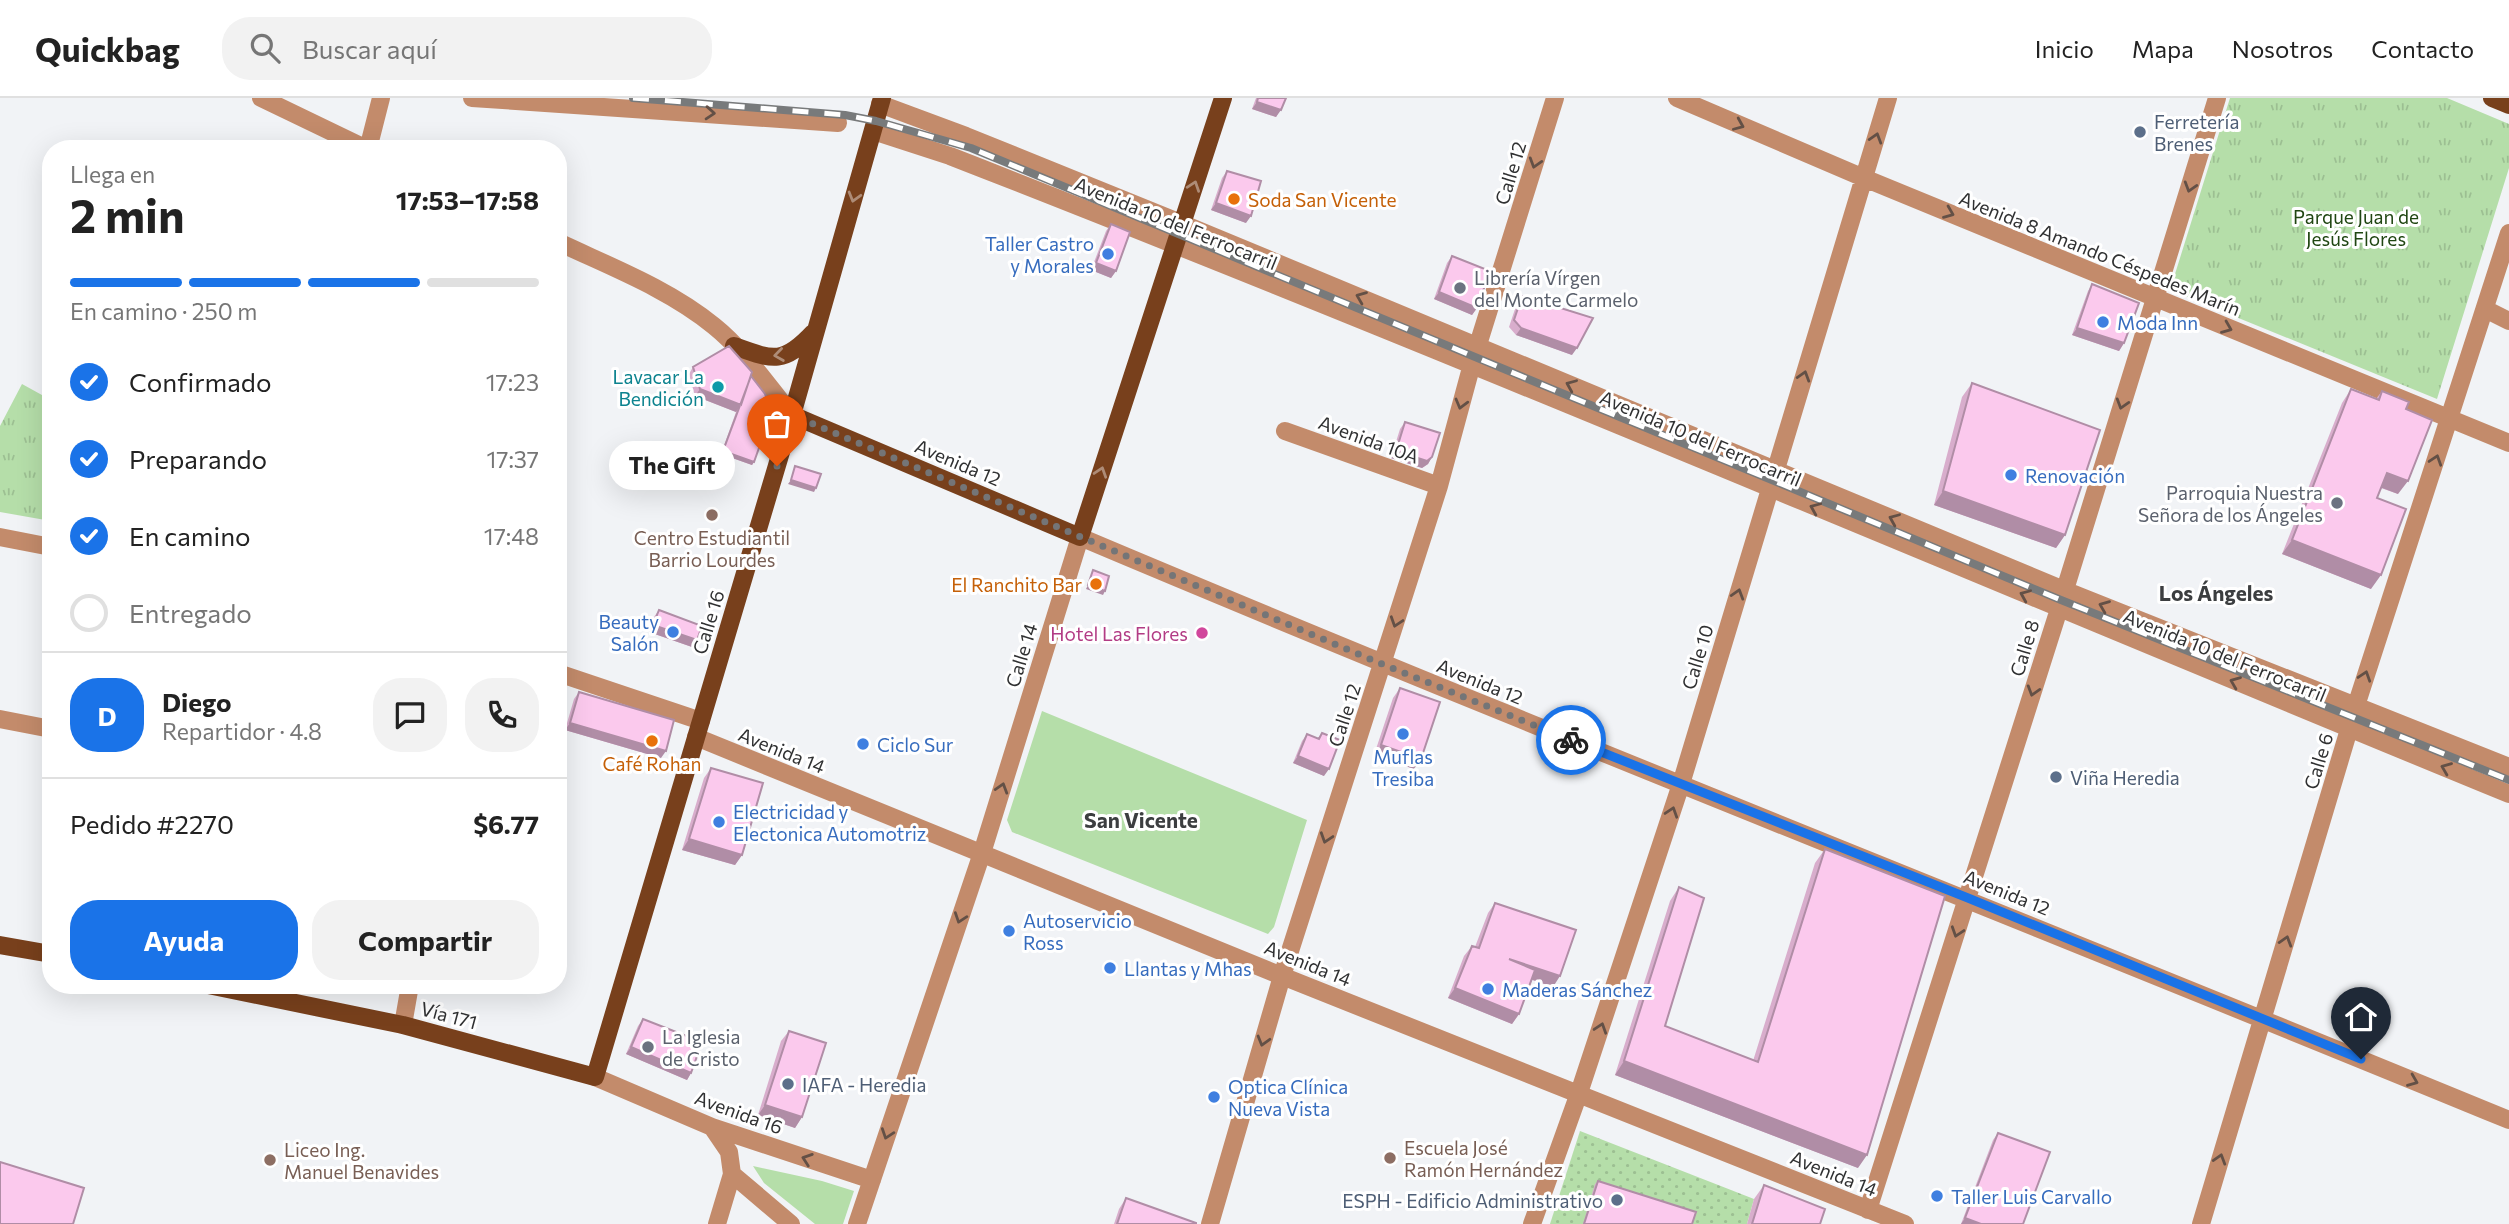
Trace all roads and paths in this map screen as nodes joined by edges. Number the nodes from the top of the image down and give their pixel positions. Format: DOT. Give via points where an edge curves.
graph roads {
  1 [pos="261,98"];
  2 [pos="381,98"];
  3 [pos="472,98"];
  4 [pos="1223,98"];
  5 [pos="1555,98"];
  6 [pos="1677,98"];
  7 [pos="1888,98"];
  8 [pos="2217,98"];
  9 [pos="2492,98"];
  10 [pos="881,101"];
  11 [pos="643,103"];
  12 [pos="2509,105"];
  13 [pos="838,123"];
  14 [pos="873,131"];
  15 [pos="348,140"];
  16 [pos="369,140"];
  17 [pos="1864,178"];
  18 [pos="1181,223"];
  19 [pos="2509,233"];
  20 [pos="1176,244"];
  21 [pos="567,246"];
  22 [pos="2155,298"];
  23 [pos="2485,309"];
  24 [pos="2509,321"];
  25 [pos="815,330"];
  26 [pos="734,346"];
  27 [pos="1478,346"];
  28 [pos="1472,363"];
  29 [pos="792,415"];
  30 [pos="2450,419"];
  31 [pos="1285,431"];
  32 [pos="2509,443"];
  33 [pos="1776,470"];
  34 [pos="1439,486"];
  35 [pos="1770,489"];
  36 [pos="0,537"];
  37 [pos="1080,537"];
  38 [pos="42,545"];
  39 [pos="2064,590"];
  40 [pos="2059,610"];
  41 [pos="1382,664"];
  42 [pos="567,677"];
  43 [pos="2356,706"];
  44 [pos="0,719"];
  45 [pos="42,727"];
  46 [pos="698,729"];
  47 [pos="2350,729"];
  48 [pos="2509,767"];
  49 [pos="1681,784"];
  50 [pos="2509,794"];
  51 [pos="982,853"];
  52 [pos="1968,898"];
  53 [pos="0,945"];
  54 [pos="42,952"];
  55 [pos="1282,975"];
  56 [pos="252,994"];
  57 [pos="409,994"];
  58 [pos="2262,1018"];
  59 [pos="403,1025"];
  60 [pos="595,1077"];
  61 [pos="1579,1093"];
  62 [pos="2509,1120"];
  63 [pos="712,1127"];
  64 [pos="732,1174"];
  65 [pos="872,1180"];
  66 [pos="1868,1210"];
  67 [pos="717,1224"];
  68 [pos="791,1224"];
  69 [pos="857,1224"];
  70 [pos="1210,1224"];
  71 [pos="1532,1224"];
  72 [pos="1905,1224"];
  73 [pos="2201,1224"];
  1 -- 15 [label="street"];
  2 -- 16 [label="street"];
  3 -- 11 [label="street"];
  18 -- 4 [label="main road, Calle 14, one-way"];
  5 -- 27 [label="street, Calle 12, one-way"];
  6 -- 17 [label="street, Avenida 8 Amando Céspedes Marín, one-way"];
  17 -- 7 [label="street, Calle 10, one-way"];
  8 -- 22 [label="street, Calle 8, one-way"];
  9 -- 12 [label="main road"];
  10 -- 14 [label="main road, Calle 16"];
  10 -- 18 [label="street, Avenida 10 del Ferrocarril"];
  11 -- 13 [label="street, one-way"];
  14 -- 20 [label="street, Avenida 10 del Ferrocarril"];
  14 -- 25 [label="main road, Calle 16, one-way"];
  17 -- 22 [label="street, Avenida 8 Amando Céspedes Marín, one-way"];
  33 -- 17 [label="street, Calle 10, one-way"];
  18 -- 20 [label="main road, Calle 14"];
  27 -- 18 [label="street, Avenida 10 del Ferrocarril, one-way"];
  19 -- 23 [label="street, Calle 6"];
  20 -- 28 [label="street, Avenida 10 del Ferrocarril"];
  37 -- 20 [label="main road, Calle 14, one-way"];
  21 -- 26 [label="street, Avenida 12" via="694,310"];
  22 -- 30 [label="street, Avenida 8 Amando Céspedes Marín, one-way"];
  22 -- 39 [label="street, Calle 8, one-way"];
  23 -- 24 [label="street"];
  23 -- 30 [label="street, Calle 6"];
  25 -- 26 [label="main road, one-way" via="797,349 774,358"];
  25 -- 29 [label="main road, Calle 16"];
  26 -- 29 [label="street, Avenida 12"];
  27 -- 28 [label="street, Calle 12"];
  33 -- 27 [label="street, Avenida 10 del Ferrocarril, one-way"];
  28 -- 34 [label="street, Calle 12, one-way"];
  28 -- 35 [label="street, Avenida 10 del Ferrocarril"];
  29 -- 37 [label="main road, Avenida 12"];
  29 -- 46 [label="main road, Calle 16"];
  30 -- 32 [label="street, Avenida 8 Amando Céspedes Marín"];
  43 -- 30 [label="street, Calle 6, one-way"];
  31 -- 34 [label="street, Avenida 10A"];
  33 -- 35 [label="street, Calle 10"];
  39 -- 33 [label="street, Avenida 10 del Ferrocarril, one-way"];
  34 -- 41 [label="street, Calle 12, one-way"];
  40 -- 35 [label="street, Avenida 10 del Ferrocarril, one-way"];
  49 -- 35 [label="street, Calle 10, one-way"];
  36 -- 38 [label="street"];
  37 -- 41 [label="street, Avenida 12"];
  51 -- 37 [label="street, Calle 14, one-way"];
  39 -- 40 [label="street, Calle 8"];
  43 -- 39 [label="street, Avenida 10 del Ferrocarril, one-way"];
  47 -- 40 [label="street, Avenida 10 del Ferrocarril, one-way"];
  40 -- 52 [label="street, Calle 8, one-way"];
  41 -- 49 [label="street, Avenida 12"];
  41 -- 55 [label="street, Calle 12, one-way"];
  42 -- 46 [label="street, Avenida 14"];
  43 -- 47 [label="street, Calle 6"];
  43 -- 48 [label="street, Avenida 10 del Ferrocarril"];
  44 -- 45 [label="street"];
  46 -- 51 [label="street, Avenida 14"];
  46 -- 60 [label="main road, Calle 16"];
  50 -- 47 [label="street, Avenida 10 del Ferrocarril, one-way"];
  58 -- 47 [label="street, Calle 6, one-way"];
  49 -- 52 [label="street, Avenida 12"];
  61 -- 49 [label="street, Calle 10, one-way"];
  51 -- 55 [label="street, Avenida 14"];
  51 -- 65 [label="street, Calle 14, one-way"];
  52 -- 58 [label="street, Avenida 12"];
  52 -- 66 [label="street, Calle 8, one-way"];
  53 -- 54 [label="main road"];
  55 -- 61 [label="street, Avenida 14"];
  55 -- 70 [label="street, Calle 12, one-way"];
  56 -- 59 [label="main road, Vía 171"];
  57 -- 59 [label="street"];
  58 -- 62 [label="street, Avenida 12, one-way"];
  73 -- 58 [label="street, Calle 6, one-way"];
  59 -- 60 [label="main road, Vía 171"];
  60 -- 63 [label="street, Avenida 16"];
  61 -- 66 [label="street, Avenida 14"];
  61 -- 71 [label="street, Calle 10"];
  63 -- 64 [label="street" via="729,1152"];
  65 -- 63 [label="street, Avenida 16, one-way"];
  64 -- 67 [label="street"];
  64 -- 68 [label="street"];
  65 -- 69 [label="street, Calle 14"];
  66 -- 72 [label="street, Avenida 14"];
}
